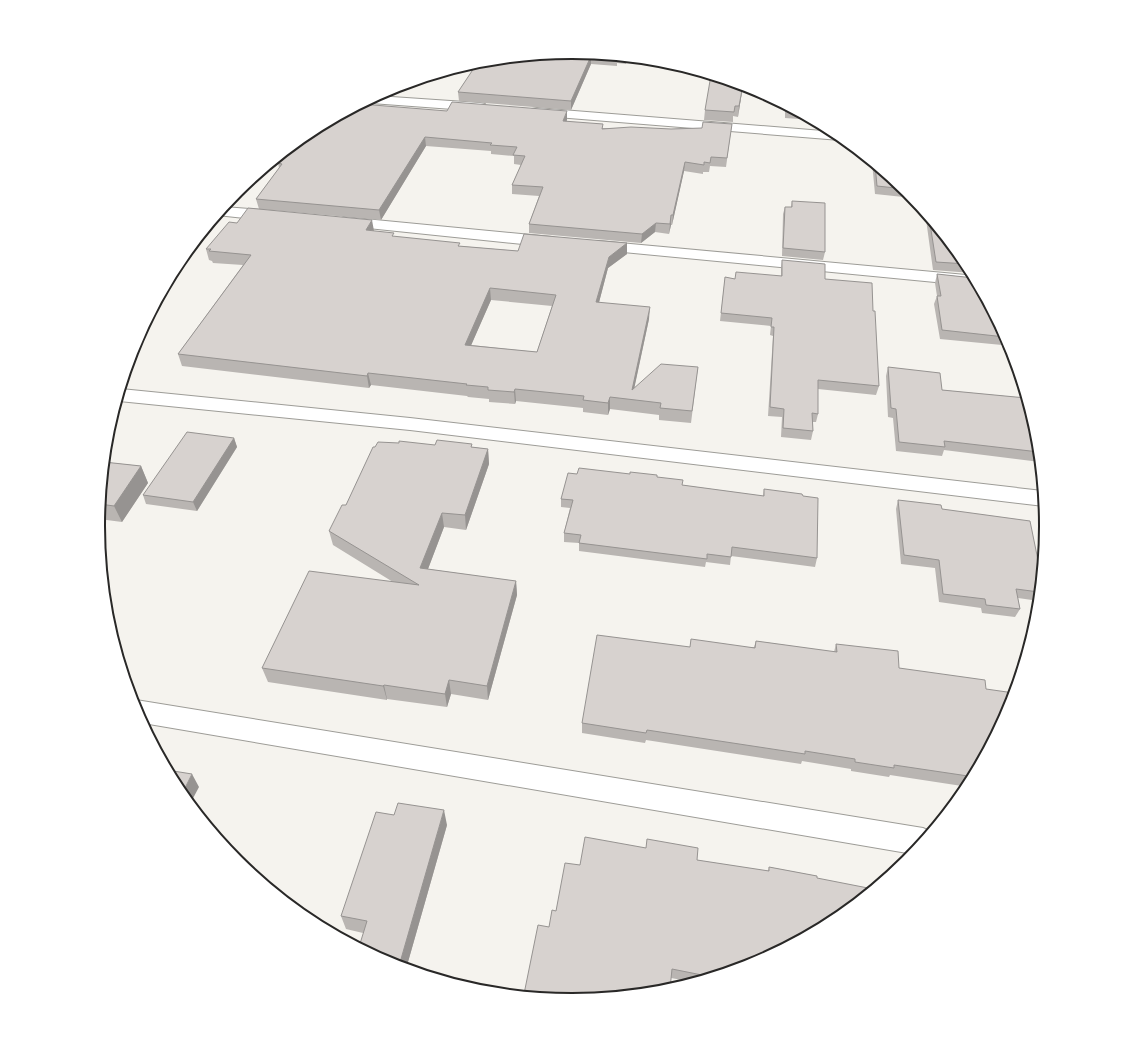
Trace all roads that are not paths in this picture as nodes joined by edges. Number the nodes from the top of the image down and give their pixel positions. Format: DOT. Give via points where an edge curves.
graph roads {
  1 [pos="382,100"];
  2 [pos="490,108"];
  3 [pos="522,111"];
  4 [pos="826,135"];
  5 [pos="227,212"];
  6 [pos="292,218"];
  7 [pos="332,221"];
  8 [pos="570,243"];
  9 [pos="586,245"];
  10 [pos="968,279"];
  11 [pos="124,395"];
  12 [pos="1038,498"];
  13 [pos="144,712"];
  14 [pos="916,841"];
  1 -- 2 [label="street"];
  3 -- 4 [label="street"];
  5 -- 6 [label="street"];
  7 -- 8 [label="street"];
  9 -- 10 [label="street"];
  11 -- 12 [label="street" via="410,424"];
  13 -- 14 [label="street"];
}
